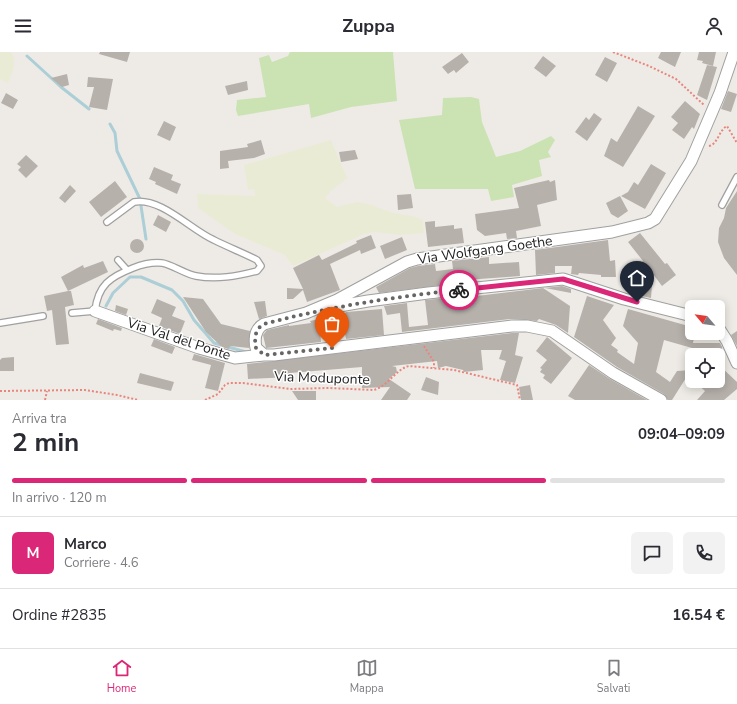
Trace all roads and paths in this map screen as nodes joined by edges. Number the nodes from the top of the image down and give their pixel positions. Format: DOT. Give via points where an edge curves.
graph roads {
  1 [pos="613,52"];
  2 [pos="734,52"];
  3 [pos="712,111"];
  4 [pos="709,143"];
  5 [pos="737,143"];
  6 [pos="737,177"];
  7 [pos="722,205"];
  8 [pos="107,222"];
  9 [pos="118,260"];
  10 [pos="127,270"];
  11 [pos="96,311"];
  12 [pos="72,313"];
  13 [pos="306,313"];
  14 [pos="685,314"];
  15 [pos="43,316"];
  16 [pos="0,323"];
  17 [pos="419,338"];
  18 [pos="725,338"];
  19 [pos="264,355"];
  20 [pos="737,363"];
  21 [pos="434,368"];
  22 [pos="0,391"];
  23 [pos="46,391"];
  24 [pos="45,400"];
  25 [pos="138,400"];
  26 [pos="205,400"];
  27 [pos="520,400"];
  28 [pos="661,400"];
  1 -- 3 [label="path" via="676,79"];
  2 -- 3 [label="street, Via Wolfgang Goethe"];
  3 -- 13 [label="street, Via Wolfgang Goethe" via="691,161 655,219 648,224 612,232 417,259"];
  4 -- 5 [label="path" via="711,146 727,126"];
  6 -- 7 [label="lane"];
  8 -- 10 [label="lane" via="134,202 151,204 176,215 213,240 257,260 261,266 257,271 213,277 196,276 164,264 148,262"];
  9 -- 10 [label="lane"];
  10 -- 11 [label="lane" via="111,278 104,285 96,301"];
  11 -- 12 [label="lane"];
  11 -- 19 [label="street, Via Val del Ponte" via="199,348 235,358"];
  13 -- 14 [label="street" via="376,300 563,279 624,299"];
  13 -- 19 [label="street, Via Wolfgang Goethe" via="259,327 254,342 256,348"];
  15 -- 16 [label="lane"];
  17 -- 19 [label="street"];
  17 -- 21 [label="path" via="434,362"];
  17 -- 28 [label="street" via="512,326 552,331 613,373"];
  18 -- 20 [label="street"];
  21 -- 26 [label="path, Via Moduponte" via="406,367 381,388 374,390 290,389 229,383 218,394"];
  21 -- 27 [label="path, Via Moduponte" via="454,370 517,385"];
  22 -- 23 [label="path"];
  23 -- 24 [label="path"];
  23 -- 25 [label="path" via="85,390 118,394"];
}
